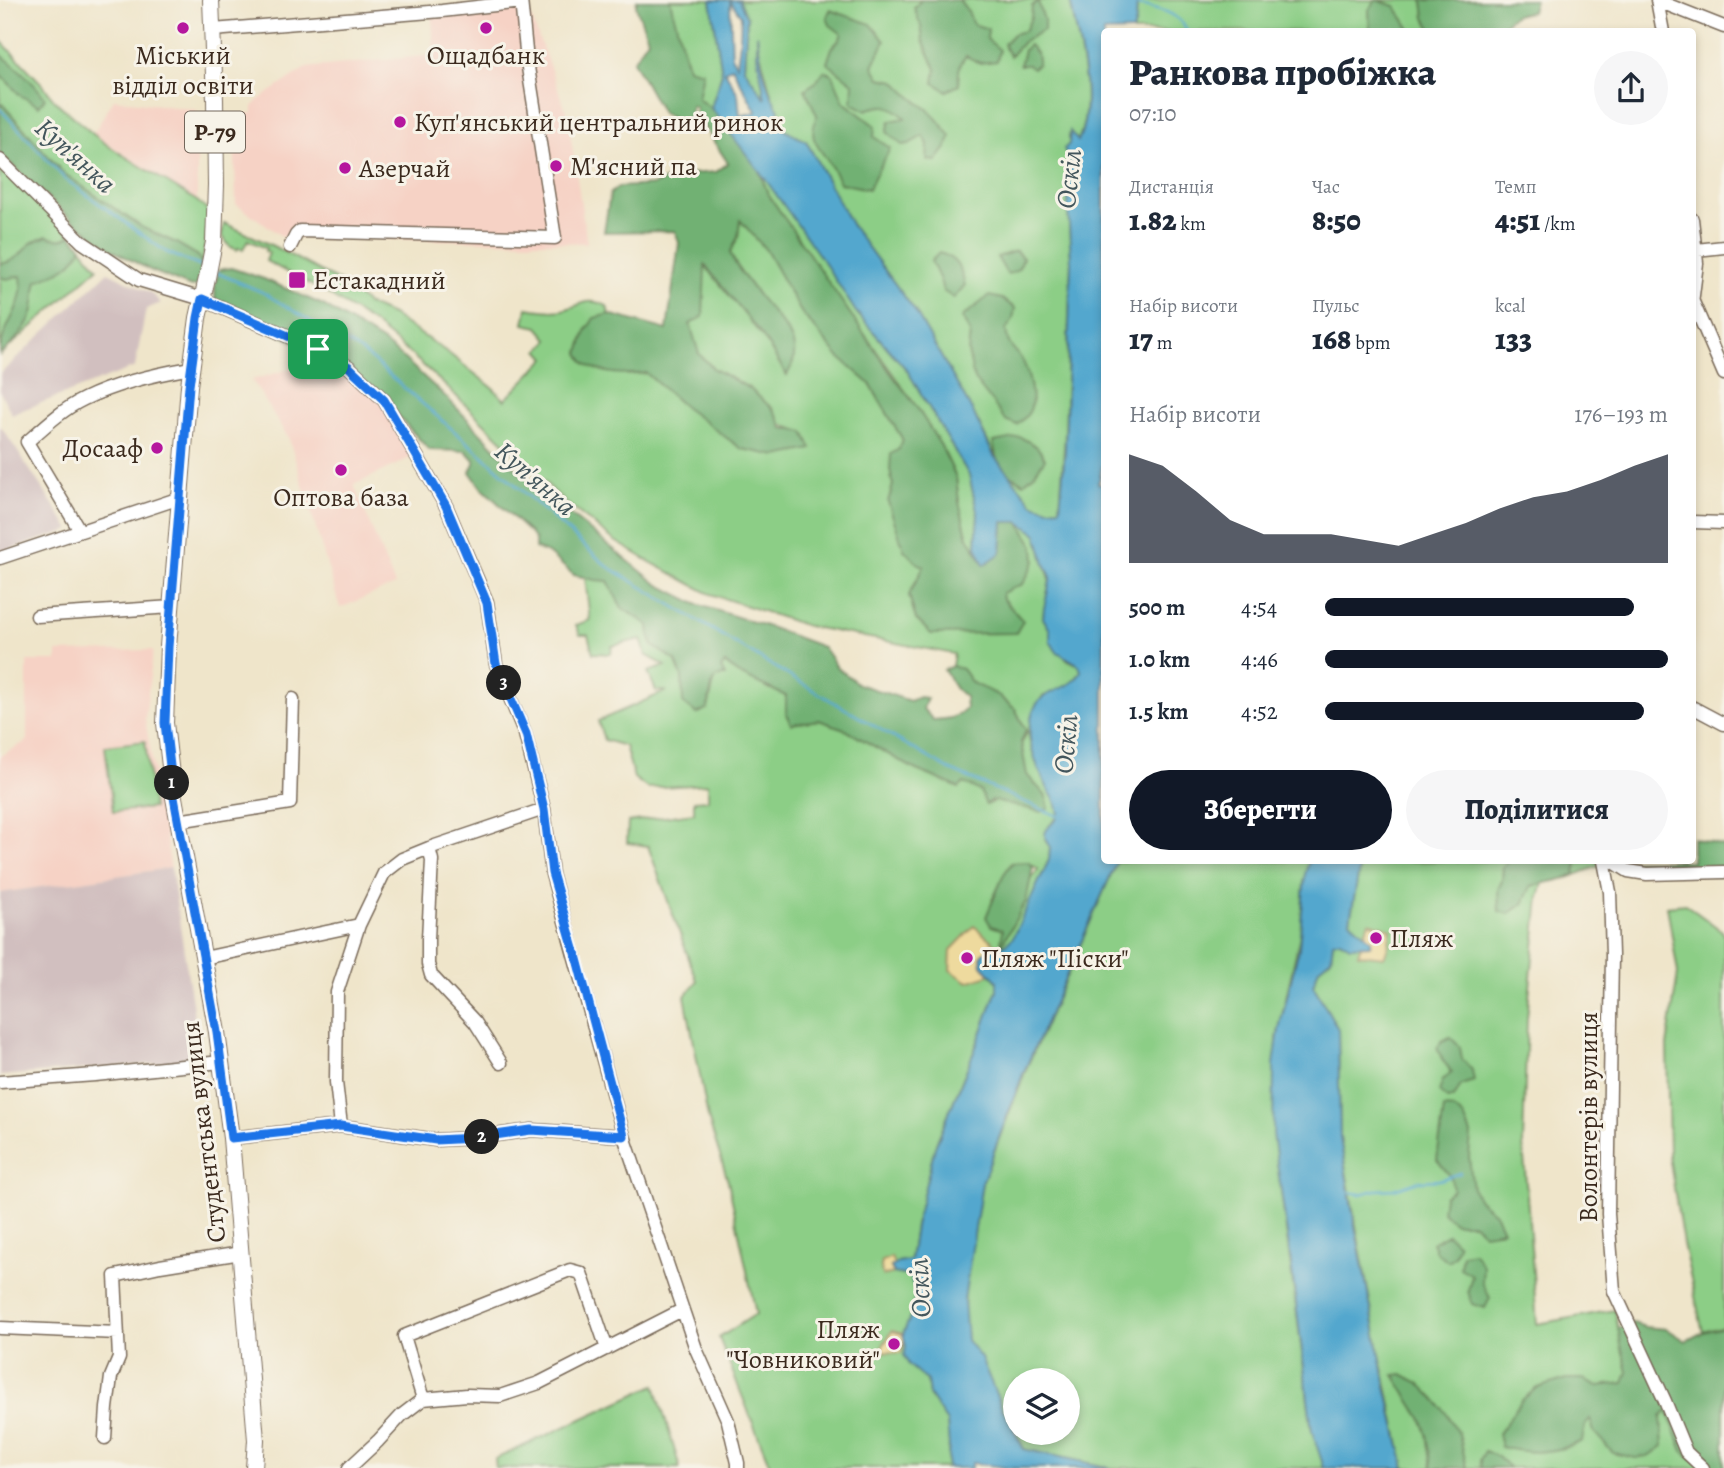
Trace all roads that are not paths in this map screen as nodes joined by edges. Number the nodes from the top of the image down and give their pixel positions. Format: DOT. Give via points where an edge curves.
graph roads {
  1 [pos="211,0"];
  2 [pos="521,1"];
  3 [pos="1658,1"];
  4 [pos="441,5"];
  5 [pos="1724,27"];
  6 [pos="1662,28"];
  7 [pos="213,30"];
  8 [pos="0,160"];
  9 [pos="290,247"];
  10 [pos="1724,247"];
  11 [pos="1696,250"];
  12 [pos="1696,270"];
  13 [pos="202,299"];
  14 [pos="1696,311"];
  15 [pos="191,368"];
  16 [pos="1724,374"];
  17 [pos="180,498"];
  18 [pos="1696,522"];
  19 [pos="1724,523"];
  20 [pos="80,531"];
  21 [pos="0,558"];
  22 [pos="172,607"];
  23 [pos="37,616"];
  24 [pos="293,699"];
  25 [pos="1696,709"];
  26 [pos="1724,724"];
  27 [pos="544,809"];
  28 [pos="178,821"];
  29 [pos="429,848"];
  30 [pos="1605,864"];
  31 [pos="1617,864"];
  32 [pos="1724,872"];
  33 [pos="359,925"];
  34 [pos="204,958"];
  35 [pos="221,1062"];
  36 [pos="501,1063"];
  37 [pos="0,1082"];
  38 [pos="341,1126"];
  39 [pos="624,1136"];
  40 [pos="231,1138"];
  41 [pos="241,1253"];
  42 [pos="682,1310"];
  43 [pos="0,1328"];
  44 [pos="118,1333"];
  45 [pos="607,1349"];
  46 [pos="423,1399"];
  47 [pos="105,1438"];
  48 [pos="254,1468"];
  49 [pos="349,1468"];
  50 [pos="738,1468"];
  51 [pos="1703,1468"];
  1 -- 7 [label="main road, Студентська вулиця / Р-79"];
  2 -- 4 [label="street"];
  2 -- 9 [label="street" via="555,238 300,231"];
  3 -- 5 [label="street"];
  3 -- 6 [label="street"];
  4 -- 7 [label="street"];
  7 -- 13 [label="main road, Студентська вулиця / Р-79" via="214,242"];
  8 -- 13 [label="street" via="82,242 139,280"];
  10 -- 11 [label="street"];
  11 -- 12 [label="street"];
  13 -- 15 [label="main road, Студентська вулиця / Р-79"];
  13 -- 27 [label="street" via="332,357 384,400 446,506 487,603 496,664 526,734"];
  14 -- 16 [label="street"];
  15 -- 17 [label="main road, Студентська вулиця / Р-79"];
  15 -- 20 [label="street" via="126,383 84,399 27,442"];
  17 -- 20 [label="street"];
  17 -- 22 [label="main road, Студентська вулиця / Р-79"];
  18 -- 19 [label="street"];
  20 -- 21 [label="street"];
  22 -- 23 [label="street"];
  22 -- 28 [label="main road, Студентська вулиця / Р-79" via="165,723"];
  24 -- 28 [label="street" via="290,803"];
  25 -- 26 [label="street"];
  27 -- 29 [label="street"];
  27 -- 39 [label="street" via="552,873"];
  28 -- 34 [label="main road, Студентська вулиця / Р-79"];
  29 -- 33 [label="street" via="384,873"];
  29 -- 36 [label="street" via="431,975 475,1022"];
  30 -- 51 [label="street, Волонтерів вулиця" via="1612,955 1608,1214 1614,1291 1686,1452"];
  31 -- 32 [label="street" via="1647,874"];
  33 -- 34 [label="street"];
  33 -- 38 [label="street" via="337,992 336,1082"];
  34 -- 35 [label="main road, Студентська вулиця / Р-79"];
  35 -- 37 [label="street"];
  35 -- 40 [label="main road, Студентська вулиця / Р-79"];
  38 -- 39 [label="street" via="436,1140 531,1130"];
  38 -- 40 [label="street"];
  39 -- 42 [label="street"];
  40 -- 41 [label="main road, Студентська вулиця / Р-79"];
  41 -- 44 [label="street" via="115,1276"];
  41 -- 48 [label="main road, Студентська вулиця / Р-79" via="256,1440"];
  42 -- 45 [label="street"];
  42 -- 50 [label="street" via="728,1421"];
  43 -- 44 [label="street"];
  44 -- 47 [label="street" via="119,1358 111,1377"];
  45 -- 46 [label="street" via="539,1383 500,1396"];
  45 -- 46 [label="street" via="581,1273 570,1270 404,1336"];
  46 -- 49 [label="street"];
}
